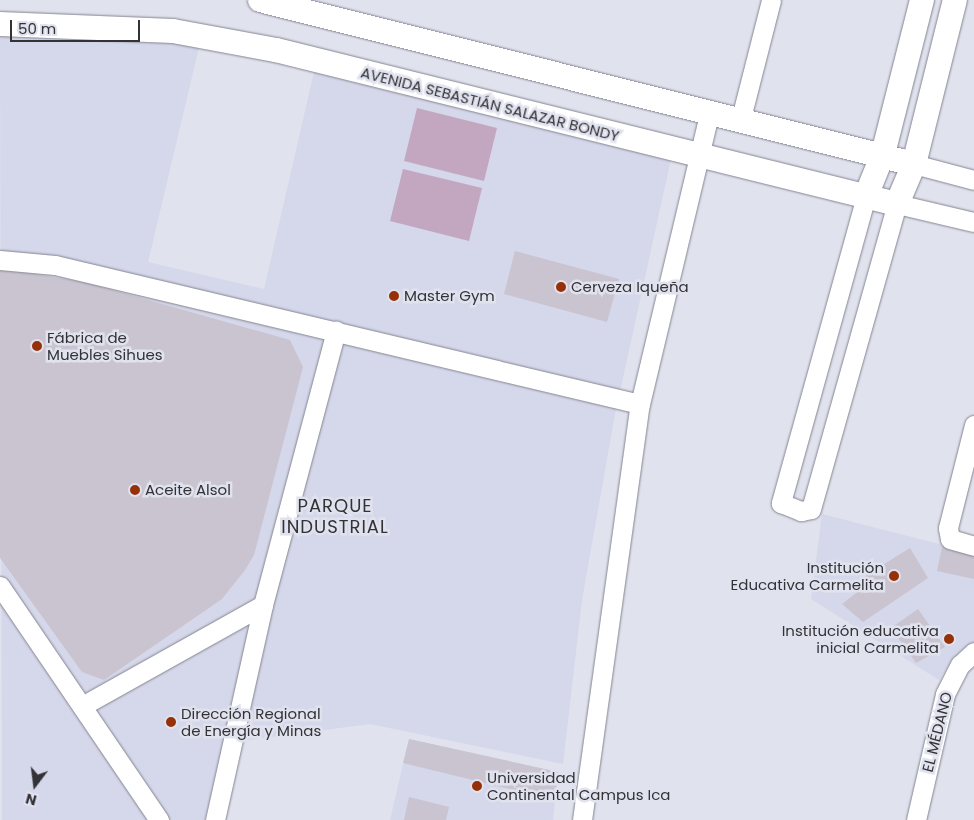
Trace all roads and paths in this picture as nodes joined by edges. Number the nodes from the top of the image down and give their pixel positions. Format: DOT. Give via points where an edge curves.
graph roads {
  1 [pos="260,0"];
  2 [pos="771,0"];
  3 [pos="922,0"];
  4 [pos="955,0"];
  5 [pos="0,24"];
  6 [pos="710,110"];
  7 [pos="740,118"];
  8 [pos="883,154"];
  9 [pos="698,158"];
  10 [pos="914,164"];
  11 [pos="974,180"];
  12 [pos="866,196"];
  13 [pos="897,204"];
  14 [pos="974,222"];
  15 [pos="0,260"];
  16 [pos="336,331"];
  17 [pos="825,344"];
  18 [pos="856,352"];
  19 [pos="640,404"];
  20 [pos="974,425"];
  21 [pos="974,546"];
  22 [pos="0,586"];
  23 [pos="263,605"];
  24 [pos="974,652"];
  25 [pos="82,706"];
  26 [pos="159,820"];
  27 [pos="215,820"];
  28 [pos="582,820"];
  29 [pos="916,820"];
  1 -- 6 [label="street"];
  2 -- 7 [label="street"];
  3 -- 8 [label="street"];
  4 -- 10 [label="street"];
  5 -- 9 [label="street, AVENIDA SEBASTIÁN SALAZAR BONDY" via="138,28 276,50"];
  6 -- 7 [label="street"];
  6 -- 9 [label="street"];
  7 -- 8 [label="street"];
  8 -- 10 [label="street"];
  8 -- 12 [label="street"];
  9 -- 12 [label="street, AVENIDA SEBASTIÁN SALAZAR BONDY"];
  9 -- 19 [label="street"];
  10 -- 11 [label="street"];
  10 -- 13 [label="street"];
  12 -- 13 [label="street, AVENIDA SEBASTIÁN SALAZAR BONDY"];
  12 -- 17 [label="street"];
  13 -- 14 [label="street, AVENIDA SEBASTIÁN SALAZAR BONDY"];
  13 -- 18 [label="street"];
  15 -- 16 [label="street" via="55,265"];
  16 -- 19 [label="street"];
  16 -- 23 [label="street"];
  17 -- 18 [label="street"];
  17 -- 18 [label="street" via="781,503 801,511 811,509"];
  19 -- 28 [label="street"];
  20 -- 21 [label="street" via="948,524 950,539"];
  22 -- 25 [label="street"];
  23 -- 25 [label="street"];
  23 -- 27 [label="street"];
  24 -- 29 [label="street, EL MÉDANO" via="960,665 945,694"];
  25 -- 26 [label="street"];
}
